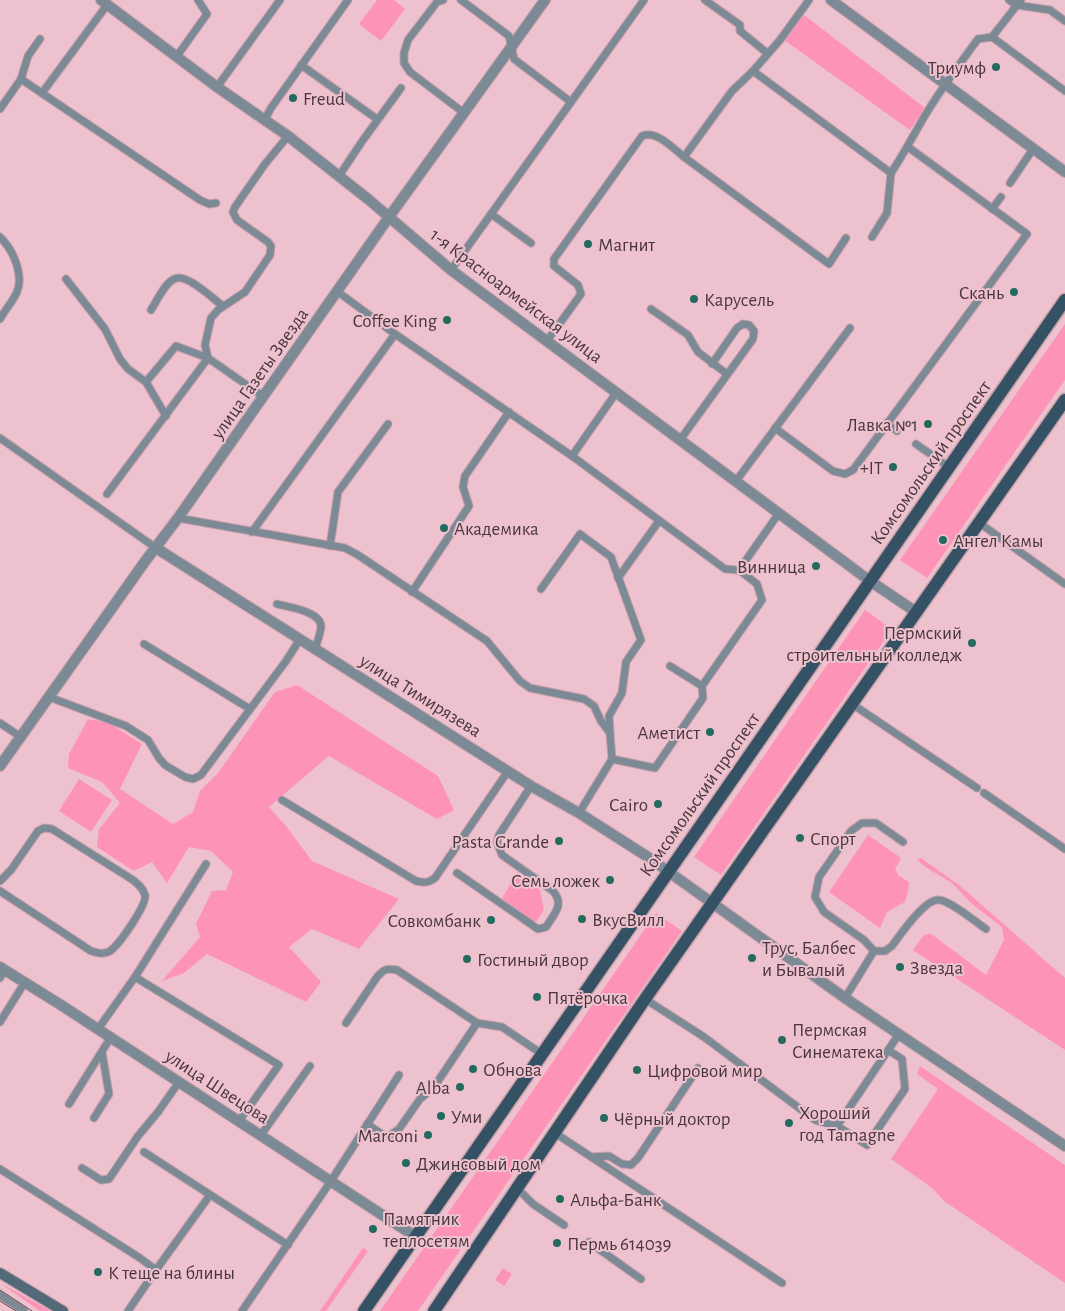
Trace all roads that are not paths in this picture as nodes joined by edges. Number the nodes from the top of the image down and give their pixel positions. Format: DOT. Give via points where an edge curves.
graph roads {
  1 [pos="198,0"];
  2 [pos="280,0"];
  3 [pos="348,0"];
  4 [pos="443,0"];
  5 [pos="461,0"];
  6 [pos="545,0"];
  7 [pos="644,0"];
  8 [pos="705,0"];
  9 [pos="809,0"];
  10 [pos="831,0"];
  11 [pos="1009,0"];
  12 [pos="104,2"];
  13 [pos="1018,3"];
  14 [pos="1065,21"];
  15 [pos="992,37"];
  16 [pos="40,38"];
  17 [pos="512,48"];
  18 [pos="767,53"];
  19 [pos="176,56"];
  20 [pos="301,65"];
  21 [pos="753,71"];
  22 [pos="21,79"];
  23 [pos="945,84"];
  24 [pos="217,87"];
  25 [pos="401,88"];
  26 [pos="1065,91"];
  27 [pos="42,93"];
  28 [pos="571,102"];
  29 [pos="0,109"];
  30 [pos="464,113"];
  31 [pos="377,120"];
  32 [pos="264,121"];
  33 [pos="288,136"];
  34 [pos="908,147"];
  35 [pos="1033,148"];
  36 [pos="684,157"];
  37 [pos="1065,172"];
  38 [pos="891,173"];
  39 [pos="339,176"];
  40 [pos="1010,183"];
  41 [pos="1001,197"];
  42 [pos="216,203"];
  43 [pos="992,209"];
  44 [pos="491,214"];
  45 [pos="389,217"];
  46 [pos="872,237"];
  47 [pos="0,238"];
  48 [pos="846,238"];
  49 [pos="531,243"];
  50 [pos="451,270"];
  51 [pos="66,279"];
  52 [pos="338,292"];
  53 [pos="1065,300"];
  54 [pos="223,306"];
  55 [pos="651,309"];
  56 [pos="151,310"];
  57 [pos="0,319"];
  58 [pos="850,328"];
  59 [pos="395,334"];
  60 [pos="547,341"];
  61 [pos="208,358"];
  62 [pos="712,364"];
  63 [pos="727,374"];
  64 [pos="146,382"];
  65 [pos="616,393"];
  66 [pos="264,397"];
  67 [pos="1065,400"];
  68 [pos="509,412"];
  69 [pos="166,416"];
  70 [pos="886,423"];
  71 [pos="388,424"];
  72 [pos="774,428"];
  73 [pos="897,431"];
  74 [pos="0,438"];
  75 [pos="680,440"];
  76 [pos="916,444"];
  77 [pos="572,456"];
  78 [pos="949,467"];
  79 [pos="736,481"];
  80 [pos="107,494"];
  81 [pos="779,512"];
  82 [pos="178,518"];
  83 [pos="659,521"];
  84 [pos="978,522"];
  85 [pos="252,532"];
  86 [pos="330,546"];
  87 [pos="156,548"];
  88 [pos="740,570"];
  89 [pos="618,578"];
  90 [pos="870,581"];
  91 [pos="1065,584"];
  92 [pos="541,589"];
  93 [pos="412,592"];
  94 [pos="277,604"];
  95 [pos="916,612"];
  96 [pos="300,639"];
  97 [pos="144,644"];
  98 [pos="315,649"];
  99 [pos="670,666"];
  100 [pos="702,686"];
  101 [pos="49,697"];
  102 [pos="852,704"];
  103 [pos="250,709"];
  104 [pos="0,723"];
  105 [pos="610,733"];
  106 [pos="21,737"];
  107 [pos="612,759"];
  108 [pos="0,766"];
  109 [pos="508,771"];
  110 [pos="531,786"];
  111 [pos="977,788"];
  112 [pos="984,793"];
  113 [pos="282,800"];
  114 [pos="579,813"];
  115 [pos="903,842"];
  116 [pos="1065,849"];
  117 [pos="206,864"];
  118 [pos="667,872"];
  119 [pos="457,873"];
  120 [pos="0,881"];
  121 [pos="0,891"];
  122 [pos="713,904"];
  123 [pos="986,929"];
  124 [pos="874,951"];
  125 [pos="2,972"];
  126 [pos="135,977"];
  127 [pos="25,982"];
  128 [pos="845,998"];
  129 [pos="645,999"];
  130 [pos="0,1022"];
  131 [pos="346,1023"];
  132 [pos="477,1023"];
  133 [pos="98,1029"];
  134 [pos="899,1034"];
  135 [pos="110,1037"];
  136 [pos="888,1050"];
  137 [pos="102,1052"];
  138 [pos="542,1054"];
  139 [pos="310,1066"];
  140 [pos="698,1068"];
  141 [pos="400,1075"];
  142 [pos="179,1082"];
  143 [pos="69,1104"];
  144 [pos="94,1118"];
  145 [pos="239,1121"];
  146 [pos="368,1124"];
  147 [pos="837,1126"];
  148 [pos="555,1133"];
  149 [pos="261,1135"];
  150 [pos="1065,1146"];
  151 [pos="144,1152"];
  152 [pos="592,1157"];
  153 [pos="82,1168"];
  154 [pos="0,1169"];
  155 [pos="331,1181"];
  156 [pos="518,1189"];
  157 [pos="210,1195"];
  158 [pos="564,1224"];
  159 [pos="416,1236"];
  160 [pos="589,1242"];
  161 [pos="288,1244"];
  162 [pos="156,1270"];
  163 [pos="0,1273"];
  164 [pos="640,1279"];
  165 [pos="782,1283"];
  166 [pos="0,1295"];
  167 [pos="24,1311"];
  168 [pos="63,1311"];
  169 [pos="128,1311"];
  170 [pos="242,1311"];
  171 [pos="364,1311"];
  172 [pos="434,1311"];
  1 -- 19 [label="lane" via="207,14"];
  2 -- 24 [label="lane"];
  3 -- 20 [label="lane"];
  4 -- 30 [label="lane" via="437,2 408,40 404,62 410,72"];
  5 -- 17 [label="lane" via="509,36"];
  6 -- 17 [label="street, улица Газеты Звезда"];
  7 -- 28 [label="lane"];
  8 -- 18 [label="lane" via="740,25 740,31"];
  9 -- 18 [label="lane"];
  10 -- 23 [label="street"];
  11 -- 13 [label="lane"];
  12 -- 19 [label="street, 1-я Красноармейская улица"];
  12 -- 27 [label="lane"];
  13 -- 14 [label="lane" via="1050,10"];
  13 -- 15 [label="lane"];
  15 -- 23 [label="lane" via="978,39"];
  15 -- 26 [label="lane"];
  16 -- 22 [label="lane" via="28,56"];
  17 -- 28 [label="lane" via="514,59"];
  17 -- 30 [label="street, улица Газеты Звезда"];
  18 -- 21 [label="lane"];
  19 -- 24 [label="street, 1-я Красноармейская улица"];
  20 -- 31 [label="lane"];
  20 -- 32 [label="lane"];
  21 -- 36 [label="lane" via="732,91"];
  21 -- 38 [label="lane"];
  22 -- 27 [label="lane"];
  22 -- 29 [label="lane"];
  23 -- 34 [label="lane"];
  23 -- 35 [label="street"];
  24 -- 32 [label="street, 1-я Красноармейская улица"];
  25 -- 31 [label="lane"];
  27 -- 42 [label="lane" via="200,200"];
  28 -- 44 [label="lane"];
  30 -- 45 [label="street, улица Газеты Звезда"];
  31 -- 39 [label="lane"];
  32 -- 33 [label="street, 1-я Красноармейская улица"];
  33 -- 39 [label="street, 1-я Красноармейская улица"];
  33 -- 54 [label="lane" via="233,212 237,220 268,242 270,255 244,292"];
  34 -- 38 [label="lane"];
  34 -- 43 [label="lane"];
  35 -- 37 [label="street"];
  35 -- 40 [label="lane"];
  36 -- 48 [label="lane" via="829,264"];
  36 -- 60 [label="lane" via="655,135 642,136 554,259 554,266 578,285 581,294"];
  38 -- 46 [label="lane" via="888,213"];
  39 -- 45 [label="street, 1-я Красноармейская улица"];
  41 -- 43 [label="lane"];
  43 -- 70 [label="lane" via="1027,234"];
  44 -- 49 [label="lane"];
  44 -- 50 [label="lane"];
  45 -- 50 [label="street, 1-я Красноармейская улица"];
  45 -- 52 [label="street, улица Газеты Звезда"];
  47 -- 57 [label="lane" via="14,258 20,279 17,292"];
  50 -- 60 [label="street, 1-я Красноармейская улица"];
  51 -- 64 [label="lane" via="105,329 120,359"];
  52 -- 59 [label="lane"];
  52 -- 66 [label="street, улица Газеты Звезда"];
  53 -- 78 [label="main road, Комсомольский проспект"];
  54 -- 56 [label="lane" via="181,277 169,283"];
  54 -- 61 [label="lane" via="211,318 206,345"];
  55 -- 62 [label="lane" via="688,335 698,352"];
  58 -- 72 [label="lane"];
  59 -- 68 [label="lane"];
  59 -- 85 [label="lane"];
  60 -- 65 [label="street, 1-я Красноармейская улица"];
  61 -- 64 [label="lane" via="176,346"];
  61 -- 66 [label="lane"];
  61 -- 69 [label="lane"];
  62 -- 63 [label="lane"];
  62 -- 63 [label="lane" via="737,328 749,325 754,331 753,340"];
  63 -- 75 [label="lane"];
  64 -- 69 [label="lane"];
  65 -- 75 [label="street, 1-я Красноармейская улица"];
  65 -- 77 [label="lane"];
  66 -- 82 [label="street, улица Газеты Звезда"];
  67 -- 84 [label="main road"];
  68 -- 77 [label="lane"];
  68 -- 93 [label="lane" via="465,476 463,487 469,506"];
  69 -- 80 [label="lane"];
  70 -- 72 [label="lane" via="853,470 845,474 833,471"];
  70 -- 73 [label="lane"];
  71 -- 86 [label="lane" via="338,492"];
  72 -- 79 [label="lane"];
  74 -- 87 [label="lane"];
  75 -- 79 [label="street, 1-я Красноармейская улица"];
  76 -- 78 [label="lane"];
  77 -- 83 [label="lane"];
  78 -- 90 [label="main road, Комсомольский проспект"];
  79 -- 81 [label="street, 1-я Красноармейская улица"];
  81 -- 88 [label="lane"];
  81 -- 90 [label="street, 1-я Красноармейская улица"];
  82 -- 85 [label="lane"];
  82 -- 87 [label="street, улица Газеты Звезда"];
  83 -- 88 [label="lane" via="725,569"];
  83 -- 89 [label="lane"];
  84 -- 91 [label="lane"];
  84 -- 95 [label="main road"];
  85 -- 86 [label="lane"];
  86 -- 93 [label="lane" via="345,548"];
  87 -- 96 [label="street, улица Тимирязева"];
  87 -- 101 [label="street, улица Газеты Звезда"];
  88 -- 100 [label="lane" via="757,584 762,600"];
  89 -- 92 [label="lane" via="611,557 580,534"];
  89 -- 105 [label="lane" via="641,640 626,662 622,693 609,716"];
  90 -- 95 [label="street, 1-я Красноармейская улица"];
  90 -- 118 [label="main road, Комсомольский проспект"];
  93 -- 105 [label="lane" via="487,641 530,688 590,702"];
  94 -- 98 [label="lane" via="317,618 321,628"];
  95 -- 102 [label="main road"];
  96 -- 98 [label="street, улица Тимирязева"];
  96 -- 103 [label="lane"];
  97 -- 103 [label="lane"];
  98 -- 109 [label="street, улица Тимирязева"];
  99 -- 100 [label="lane"];
  100 -- 107 [label="lane" via="703,698 655,768"];
  101 -- 103 [label="lane" via="126,726 148,740 165,765 193,778 201,775"];
  101 -- 106 [label="street, улица Газеты Звезда"];
  102 -- 111 [label="lane"];
  102 -- 122 [label="main road"];
  104 -- 106 [label="lane"];
  105 -- 107 [label="lane"];
  106 -- 108 [label="street, улица Газеты Звезда"];
  107 -- 114 [label="lane"];
  109 -- 110 [label="street, улица Тимирязева"];
  109 -- 113 [label="lane" via="435,878 424,883"];
  110 -- 114 [label="street, улица Тимирязева"];
  110 -- 119 [label="lane" via="497,842 502,855 558,897 557,910 546,927 538,929"];
  112 -- 116 [label="lane"];
  114 -- 118 [label="street, улица Тимирязева"];
  115 -- 124 [label="lane" via="876,823 862,823 851,831 819,877 815,897 824,912 864,940"];
  117 -- 126 [label="lane"];
  118 -- 122 [label="street, улица Тимирязева"];
  118 -- 138 [label="main road, Комсомольский проспект"];
  120 -- 121 [label="lane" via="38,831 44,828 52,829 133,880 145,896 143,906 116,946 101,954 91,951"];
  122 -- 128 [label="street, улица Тимирязева"];
  122 -- 129 [label="main road"];
  123 -- 124 [label="lane" via="938,899 923,908 892,946"];
  124 -- 128 [label="lane"];
  125 -- 127 [label="street, улица Швецова"];
  126 -- 133 [label="lane"];
  126 -- 145 [label="lane" via="279,1065"];
  127 -- 130 [label="lane"];
  127 -- 133 [label="street, улица Швецова"];
  128 -- 134 [label="street, улица Тимирязева"];
  129 -- 147 [label="lane" via="704,1037 815,1120"];
  129 -- 148 [label="main road"];
  131 -- 132 [label="lane" via="377,977 389,968 397,970"];
  132 -- 138 [label="lane" via="502,1027"];
  132 -- 146 [label="lane" via="434,1087 420,1099 399,1129 389,1136"];
  133 -- 135 [label="street, улица Швецова"];
  134 -- 136 [label="lane"];
  134 -- 150 [label="street, улица Тимирязева"];
  135 -- 137 [label="lane"];
  135 -- 142 [label="street, улица Швецова"];
  136 -- 147 [label="lane"];
  136 -- 147 [label="lane" via="902,1059 905,1089 867,1145"];
  137 -- 143 [label="lane"];
  137 -- 144 [label="lane" via="109,1094"];
  138 -- 159 [label="main road, Комсомольский проспект"];
  139 -- 149 [label="lane"];
  140 -- 152 [label="lane" via="632,1165 622,1164 608,1156"];
  141 -- 146 [label="lane"];
  142 -- 145 [label="street, улица Швецова"];
  142 -- 153 [label="lane" via="109,1178 100,1180"];
  145 -- 149 [label="street, улица Швецова"];
  146 -- 155 [label="lane"];
  148 -- 152 [label="lane"];
  148 -- 156 [label="main road"];
  149 -- 155 [label="street, улица Швецова"];
  151 -- 157 [label="lane"];
  152 -- 165 [label="lane"];
  154 -- 162 [label="lane"];
  155 -- 159 [label="street, улица Швецова"];
  155 -- 161 [label="lane"];
  156 -- 158 [label="lane" via="533,1204"];
  156 -- 172 [label="main road"];
  157 -- 161 [label="lane"];
  157 -- 162 [label="lane"];
  159 -- 171 [label="main road, Комсомольский проспект"];
  160 -- 164 [label="lane"];
  161 -- 170 [label="lane"];
  162 -- 169 [label="lane"];
  163 -- 168 [label="main road"];
  166 -- 167 [label="lane"];
}
